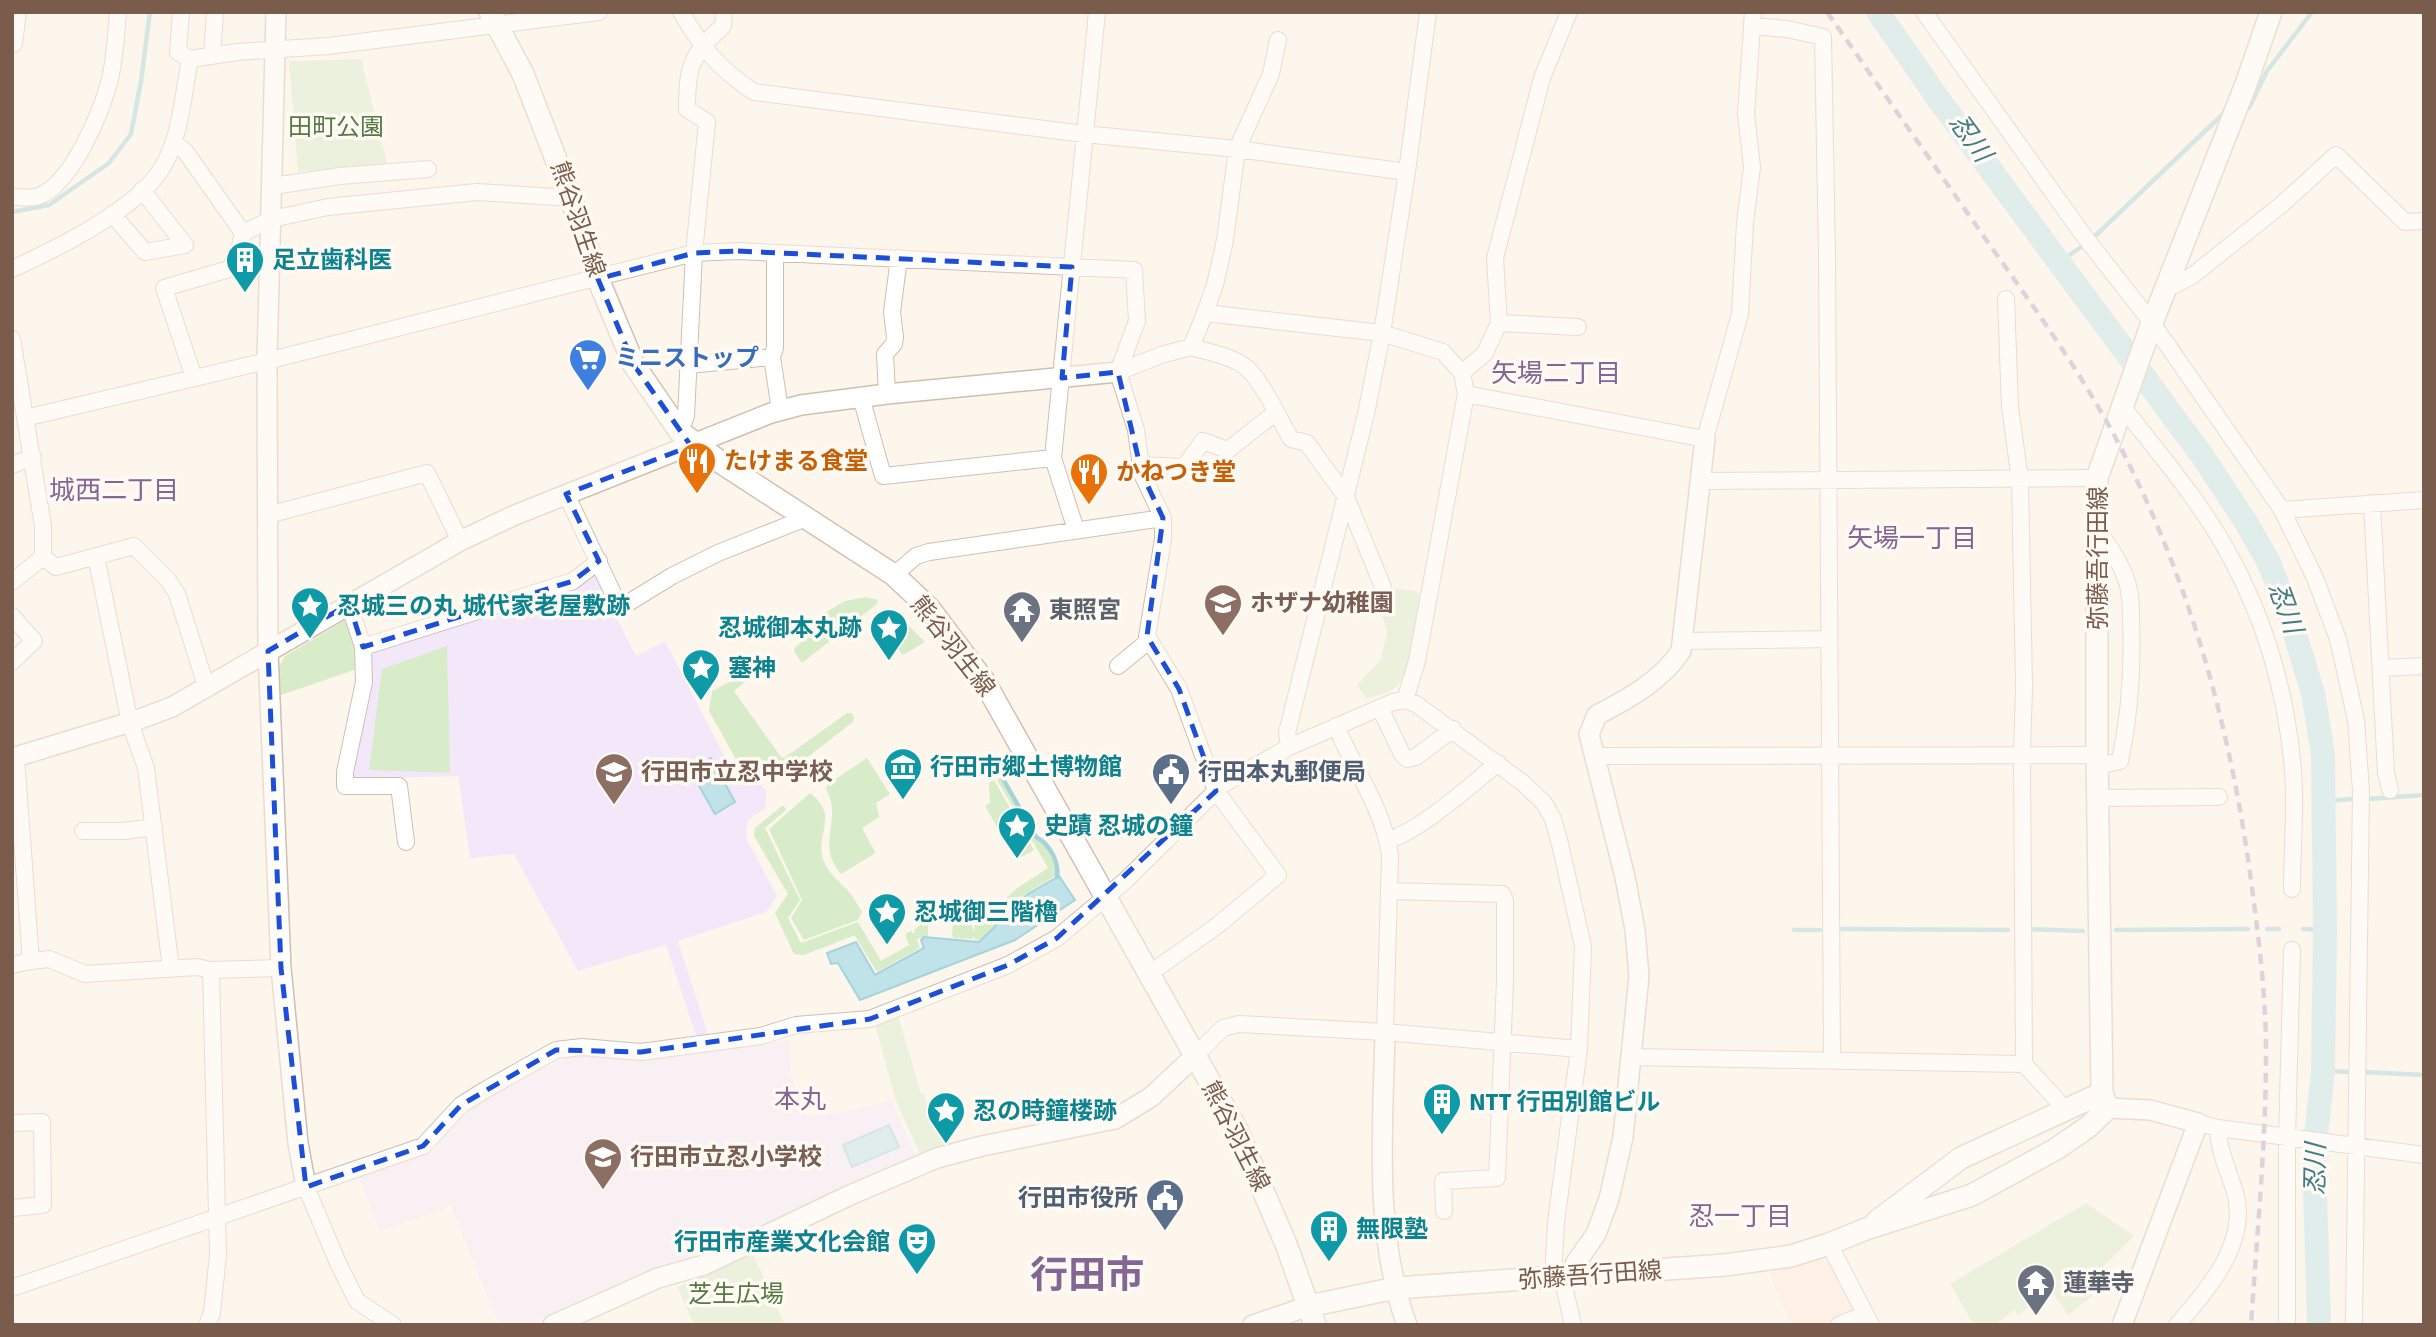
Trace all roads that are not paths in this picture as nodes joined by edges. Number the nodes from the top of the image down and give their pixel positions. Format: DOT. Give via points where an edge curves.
graph roads {
  1 [pos="18,12"];
  2 [pos="118,12"];
  3 [pos="181,12"];
  4 [pos="215,12"];
  5 [pos="276,12"];
  6 [pos="600,12"];
  7 [pos="681,12"];
  8 [pos="724,12"];
  9 [pos="1097,12"];
  10 [pos="1428,12"];
  11 [pos="1569,12"];
  12 [pos="1924,12"];
  13 [pos="2271,12"];
  14 [pos="494,19"];
  15 [pos="1753,19"];
  16 [pos="1278,40"];
  17 [pos="12,44"];
  18 [pos="701,46"];
  19 [pos="274,50"];
  20 [pos="212,56"];
  21 [pos="190,59"];
  22 [pos="1084,134"];
  23 [pos="174,143"];
  24 [pos="1237,149"];
  25 [pos="428,169"];
  26 [pos="1407,172"];
  27 [pos="273,186"];
  28 [pos="142,190"];
  29 [pos="12,197"];
  30 [pos="571,198"];
  31 [pos="112,214"];
  32 [pos="272,219"];
  33 [pos="2424,220"];
  34 [pos="243,233"];
  35 [pos="694,253"];
  36 [pos="775,253"];
  37 [pos="898,258"];
  38 [pos="1072,267"];
  39 [pos="12,269"];
  40 [pos="598,279"];
  41 [pos="2166,289"];
  42 [pos="2006,299"];
  43 [pos="1205,313"];
  44 [pos="1499,323"];
  45 [pos="1578,327"];
  46 [pos="2150,328"];
  47 [pos="1382,332"];
  48 [pos="12,340"];
  49 [pos="1191,347"];
  50 [pos="772,357"];
  51 [pos="267,361"];
  52 [pos="689,365"];
  53 [pos="1118,372"];
  54 [pos="1462,373"];
  55 [pos="194,378"];
  56 [pos="1062,378"];
  57 [pos="887,394"];
  58 [pos="1466,394"];
  59 [pos="861,397"];
  60 [pos="2123,402"];
  61 [pos="780,410"];
  62 [pos="1275,413"];
  63 [pos="25,418"];
  64 [pos="688,439"];
  65 [pos="1705,439"];
  66 [pos="33,457"];
  67 [pos="1053,458"];
  68 [pos="12,465"];
  69 [pos="1141,465"];
  70 [pos="2097,478"];
  71 [pos="1828,479"];
  72 [pos="2020,480"];
  73 [pos="1699,481"];
  74 [pos="566,494"];
  75 [pos="1346,497"];
  76 [pos="2424,500"];
  77 [pos="2372,503"];
  78 [pos="2281,510"];
  79 [pos="268,514"];
  80 [pos="806,518"];
  81 [pos="1163,518"];
  82 [pos="1076,530"];
  83 [pos="2097,530"];
  84 [pos="460,541"];
  85 [pos="96,556"];
  86 [pos="43,557"];
  87 [pos="599,561"];
  88 [pos="894,575"];
  89 [pos="12,582"];
  90 [pos="1383,587"];
  91 [pos="349,604"];
  92 [pos="12,616"];
  93 [pos="1147,636"];
  94 [pos="1829,639"];
  95 [pos="1682,641"];
  96 [pos="363,647"];
  97 [pos="268,651"];
  98 [pos="12,662"];
  99 [pos="1118,666"];
  100 [pos="2424,666"];
  101 [pos="2382,668"];
  102 [pos="207,689"];
  103 [pos="1405,700"];
  104 [pos="1380,708"];
  105 [pos="130,723"];
  106 [pos="1336,726"];
  107 [pos="1453,729"];
  108 [pos="1289,747"];
  109 [pos="1829,754"];
  110 [pos="2022,754"];
  111 [pos="1595,756"];
  112 [pos="14,757"];
  113 [pos="2097,760"];
  114 [pos="1498,763"];
  115 [pos="2390,790"];
  116 [pos="1216,792"];
  117 [pos="2219,797"];
  118 [pos="2098,798"];
  119 [pos="154,827"];
  120 [pos="83,831"];
  121 [pos="1388,840"];
  122 [pos="405,842"];
  123 [pos="2292,888"];
  124 [pos="1389,891"];
  125 [pos="1106,897"];
  126 [pos="2292,950"];
  127 [pos="31,961"];
  128 [pos="12,965"];
  129 [pos="281,968"];
  130 [pos="171,969"];
  131 [pos="211,970"];
  132 [pos="1149,974"];
  133 [pos="1385,1032"];
  134 [pos="1503,1042"];
  135 [pos="1579,1049"];
  136 [pos="1195,1056"];
  137 [pos="1630,1058"];
  138 [pos="1832,1059"];
  139 [pos="2024,1064"];
  140 [pos="2105,1101"];
  141 [pos="2063,1111"];
  142 [pos="12,1123"];
  143 [pos="2198,1123"];
  144 [pos="2218,1128"];
  145 [pos="2290,1138"];
  146 [pos="2354,1146"];
  147 [pos="2424,1155"];
  148 [pos="306,1187"];
  149 [pos="12,1208"];
  150 [pos="1444,1211"];
  151 [pos="216,1219"];
  152 [pos="1866,1229"];
  153 [pos="1829,1244"];
  154 [pos="1563,1277"];
  155 [pos="12,1288"];
  156 [pos="1395,1288"];
  157 [pos="1312,1315"];
  158 [pos="1868,1319"];
  159 [pos="207,1325"];
  160 [pos="393,1325"];
  161 [pos="553,1325"];
  162 [pos="1253,1325"];
  163 [pos="1407,1325"];
  164 [pos="1573,1325"];
  165 [pos="1839,1325"];
  166 [pos="2122,1325"];
  167 [pos="2178,1325"];
  168 [pos="2287,1325"];
  169 [pos="2354,1325"];
  1 -- 17 [label="street"];
  2 -- 29 [label="street" via="109,80 96,120 65,178 40,196"];
  3 -- 21 [label="street" via="178,52"];
  4 -- 20 [label="street"];
  5 -- 19 [label="street"];
  6 -- 14 [label="street"];
  7 -- 18 [label="street"];
  8 -- 18 [label="street" via="723,26"];
  9 -- 22 [label="street"];
  10 -- 26 [label="street"];
  11 -- 44 [label="street" via="1542,78 1495,258"];
  12 -- 46 [label="street"];
  13 -- 41 [label="main road, 弥藤吾行田線"];
  14 -- 19 [label="street" via="328,46"];
  14 -- 30 [label="main road, 熊谷羽生線" via="523,74"];
  15 -- 65 [label="street" via="1746,114 1752,167 1740,314"];
  15 -- 71 [label="street" via="1824,37"];
  16 -- 24 [label="street" via="1271,74"];
  18 -- 22 [label="street" via="731,77 754,92"];
  18 -- 35 [label="street" via="687,77 687,109 707,122"];
  19 -- 20 [label="street"];
  19 -- 27 [label="street"];
  20 -- 21 [label="street"];
  21 -- 23 [label="street"];
  22 -- 24 [label="street"];
  22 -- 38 [label="street"];
  23 -- 28 [label="street" via="162,169"];
  23 -- 34 [label="street" via="185,151"];
  24 -- 26 [label="street"];
  24 -- 43 [label="street" via="1224,240"];
  25 -- 27 [label="street"];
  26 -- 47 [label="street"];
  27 -- 32 [label="street"];
  28 -- 31 [label="street"];
  28 -- 31 [label="street" via="185,245 145,252"];
  30 -- 32 [label="street" via="477,192 328,207"];
  30 -- 40 [label="main road, 熊谷羽生線"];
  31 -- 39 [label="street" via="56,249"];
  32 -- 34 [label="street"];
  32 -- 51 [label="street"];
  33 -- 41 [label="street" via="2405,222 2336,155 2192,276"];
  34 -- 55 [label="street" via="229,270 164,288"];
  35 -- 36 [label="street"];
  35 -- 40 [label="street"];
  35 -- 52 [label="street"];
  36 -- 37 [label="street"];
  36 -- 50 [label="street"];
  37 -- 38 [label="street"];
  37 -- 57 [label="street" via="892,312 895,337 885,354"];
  38 -- 53 [label="street" via="1134,270 1137,321"];
  38 -- 56 [label="street"];
  40 -- 51 [label="street"];
  40 -- 64 [label="main road, 熊谷羽生線" via="634,365"];
  41 -- 46 [label="main road, 弥藤吾行田線"];
  42 -- 72 [label="street" via="2010,407"];
  43 -- 47 [label="street"];
  43 -- 49 [label="street"];
  44 -- 45 [label="street"];
  44 -- 54 [label="street" via="1485,353"];
  46 -- 60 [label="main road, 弥藤吾行田線"];
  46 -- 78 [label="street"];
  47 -- 54 [label="street" via="1443,352"];
  47 -- 75 [label="street"];
  48 -- 63 [label="street"];
  49 -- 53 [label="street"];
  49 -- 62 [label="street" via="1245,366"];
  50 -- 52 [label="street"];
  50 -- 61 [label="street"];
  51 -- 55 [label="street"];
  51 -- 79 [label="street"];
  52 -- 64 [label="street"];
  53 -- 56 [label="street"];
  53 -- 69 [label="street" via="1136,430"];
  54 -- 58 [label="street"];
  55 -- 63 [label="street"];
  56 -- 57 [label="street"];
  56 -- 67 [label="street"];
  57 -- 59 [label="street"];
  58 -- 65 [label="street"];
  58 -- 103 [label="street" via="1417,661"];
  59 -- 61 [label="street"];
  59 -- 67 [label="street" via="883,476"];
  60 -- 70 [label="main road, 弥藤吾行田線"];
  60 -- 123 [label="street" via="2231,557 2264,631 2287,718 2292,764"];
  61 -- 64 [label="street"];
  62 -- 69 [label="street" via="1228,450 1203,441 1184,467"];
  62 -- 75 [label="street" via="1291,439 1307,443"];
  63 -- 66 [label="street"];
  64 -- 74 [label="street"];
  64 -- 80 [label="main road, 熊谷羽生線"];
  65 -- 73 [label="street"];
  66 -- 68 [label="street"];
  66 -- 86 [label="street"];
  67 -- 82 [label="street"];
  69 -- 81 [label="street"];
  70 -- 72 [label="street"];
  70 -- 83 [label="main road, 弥藤吾行田線"];
  71 -- 72 [label="street"];
  71 -- 73 [label="street"];
  71 -- 94 [label="street"];
  72 -- 110 [label="street"];
  73 -- 95 [label="street"];
  74 -- 84 [label="street"];
  74 -- 87 [label="street"];
  75 -- 90 [label="street"];
  75 -- 108 [label="street" via="1287,733"];
  76 -- 77 [label="street"];
  77 -- 78 [label="street"];
  77 -- 101 [label="street"];
  78 -- 146 [label="street" via="2328,609 2356,720 2361,791"];
  79 -- 84 [label="street" via="427,473"];
  79 -- 97 [label="street"];
  80 -- 87 [label="street" via="718,553 620,608"];
  80 -- 88 [label="main road, 熊谷羽生線"];
  81 -- 82 [label="street"];
  81 -- 93 [label="street"];
  82 -- 88 [label="street" via="929,552 916,556"];
  83 -- 113 [label="main road, 弥藤吾行田線"];
  83 -- 113 [label="street" via="2127,582 2133,650 2129,718 2120,761"];
  84 -- 91 [label="street"];
  85 -- 86 [label="street" via="56,567"];
  85 -- 102 [label="street" via="134,546 167,580 177,594"];
  85 -- 105 [label="street"];
  86 -- 89 [label="street"];
  87 -- 96 [label="street" via="573,581"];
  88 -- 125 [label="main road, 熊谷羽生線" via="929,608 984,681"];
  91 -- 96 [label="street"];
  91 -- 97 [label="street"];
  92 -- 98 [label="street" via="34,641"];
  93 -- 99 [label="street" via="1146,643"];
  93 -- 116 [label="street" via="1179,689"];
  94 -- 95 [label="street"];
  94 -- 109 [label="street"];
  95 -- 111 [label="street" via="1671,666 1597,715 1589,734"];
  96 -- 122 [label="street" via="363,682 345,786 399,786"];
  97 -- 102 [label="street"];
  97 -- 129 [label="street"];
  100 -- 101 [label="street"];
  101 -- 115 [label="street"];
  102 -- 105 [label="street"];
  103 -- 104 [label="street"];
  103 -- 107 [label="street"];
  104 -- 106 [label="street"];
  104 -- 107 [label="street" via="1407,760"];
  105 -- 112 [label="street"];
  105 -- 119 [label="street" via="146,768"];
  106 -- 108 [label="street"];
  106 -- 121 [label="street"];
  107 -- 114 [label="street"];
  108 -- 116 [label="street"];
  109 -- 110 [label="street"];
  109 -- 111 [label="street"];
  109 -- 138 [label="street"];
  110 -- 113 [label="street"];
  110 -- 139 [label="street"];
  111 -- 137 [label="street" via="1635,930 1639,976"];
  112 -- 127 [label="street"];
  113 -- 118 [label="main road, 弥藤吾行田線"];
  114 -- 121 [label="street" via="1454,799"];
  114 -- 135 [label="street" via="1544,803 1553,818 1583,946"];
  116 -- 125 [label="street"];
  116 -- 132 [label="street" via="1278,875"];
  117 -- 118 [label="street"];
  118 -- 140 [label="main road, 弥藤吾行田線"];
  119 -- 120 [label="street"];
  119 -- 130 [label="street"];
  121 -- 124 [label="street"];
  124 -- 133 [label="street"];
  124 -- 134 [label="street" via="1502,894"];
  125 -- 132 [label="main road, 熊谷羽生線"];
  125 -- 148 [label="street" via="1057,938 1008,964 870,1019 796,1025 761,1036 640,1052 582,1047 556,1051 461,1105 423,1146"];
  126 -- 145 [label="street"];
  127 -- 128 [label="street"];
  127 -- 130 [label="street" via="49,959 85,974"];
  129 -- 131 [label="street"];
  129 -- 148 [label="street"];
  130 -- 131 [label="street"];
  131 -- 151 [label="street"];
  132 -- 136 [label="main road, 熊谷羽生線"];
  133 -- 134 [label="street"];
  133 -- 136 [label="street" via="1230,1025"];
  133 -- 156 [label="street" via="1384,1229"];
  134 -- 135 [label="street"];
  134 -- 150 [label="street" via="1497,1178 1443,1181"];
  135 -- 154 [label="street" via="1556,1222"];
  136 -- 157 [label="main road, 熊谷羽生線" via="1262,1184"];
  136 -- 161 [label="street" via="1151,1097 1115,1119 937,1158 704,1265 658,1278"];
  137 -- 138 [label="street"];
  137 -- 154 [label="street" via="1623,1136 1609,1199 1596,1234"];
  138 -- 139 [label="street"];
  139 -- 141 [label="street"];
  140 -- 141 [label="main road, 弥藤吾行田線"];
  140 -- 143 [label="street"];
  140 -- 152 [label="main road, 弥藤吾行田線" via="2088,1127 1972,1195"];
  141 -- 152 [label="main road, 弥藤吾行田線" via="1948,1166"];
  142 -- 149 [label="street" via="42,1122 43,1205"];
  143 -- 144 [label="street"];
  143 -- 166 [label="street"];
  144 -- 145 [label="street"];
  144 -- 167 [label="street" via="2236,1198 2235,1229 2214,1280"];
  145 -- 146 [label="street"];
  145 -- 168 [label="street"];
  146 -- 147 [label="street"];
  146 -- 169 [label="street"];
  148 -- 151 [label="street"];
  148 -- 160 [label="street" via="357,1301"];
  151 -- 155 [label="street"];
  151 -- 159 [label="street" via="218,1255"];
  152 -- 153 [label="main road, 弥藤吾行田線"];
  153 -- 154 [label="main road, 弥藤吾行田線" via="1766,1260"];
  153 -- 158 [label="street"];
  154 -- 156 [label="main road, 弥藤吾行田線"];
  154 -- 164 [label="street"];
  156 -- 157 [label="main road, 弥藤吾行田線"];
  156 -- 163 [label="street"];
  157 -- 162 [label="street"];
  158 -- 165 [label="street"];
}
